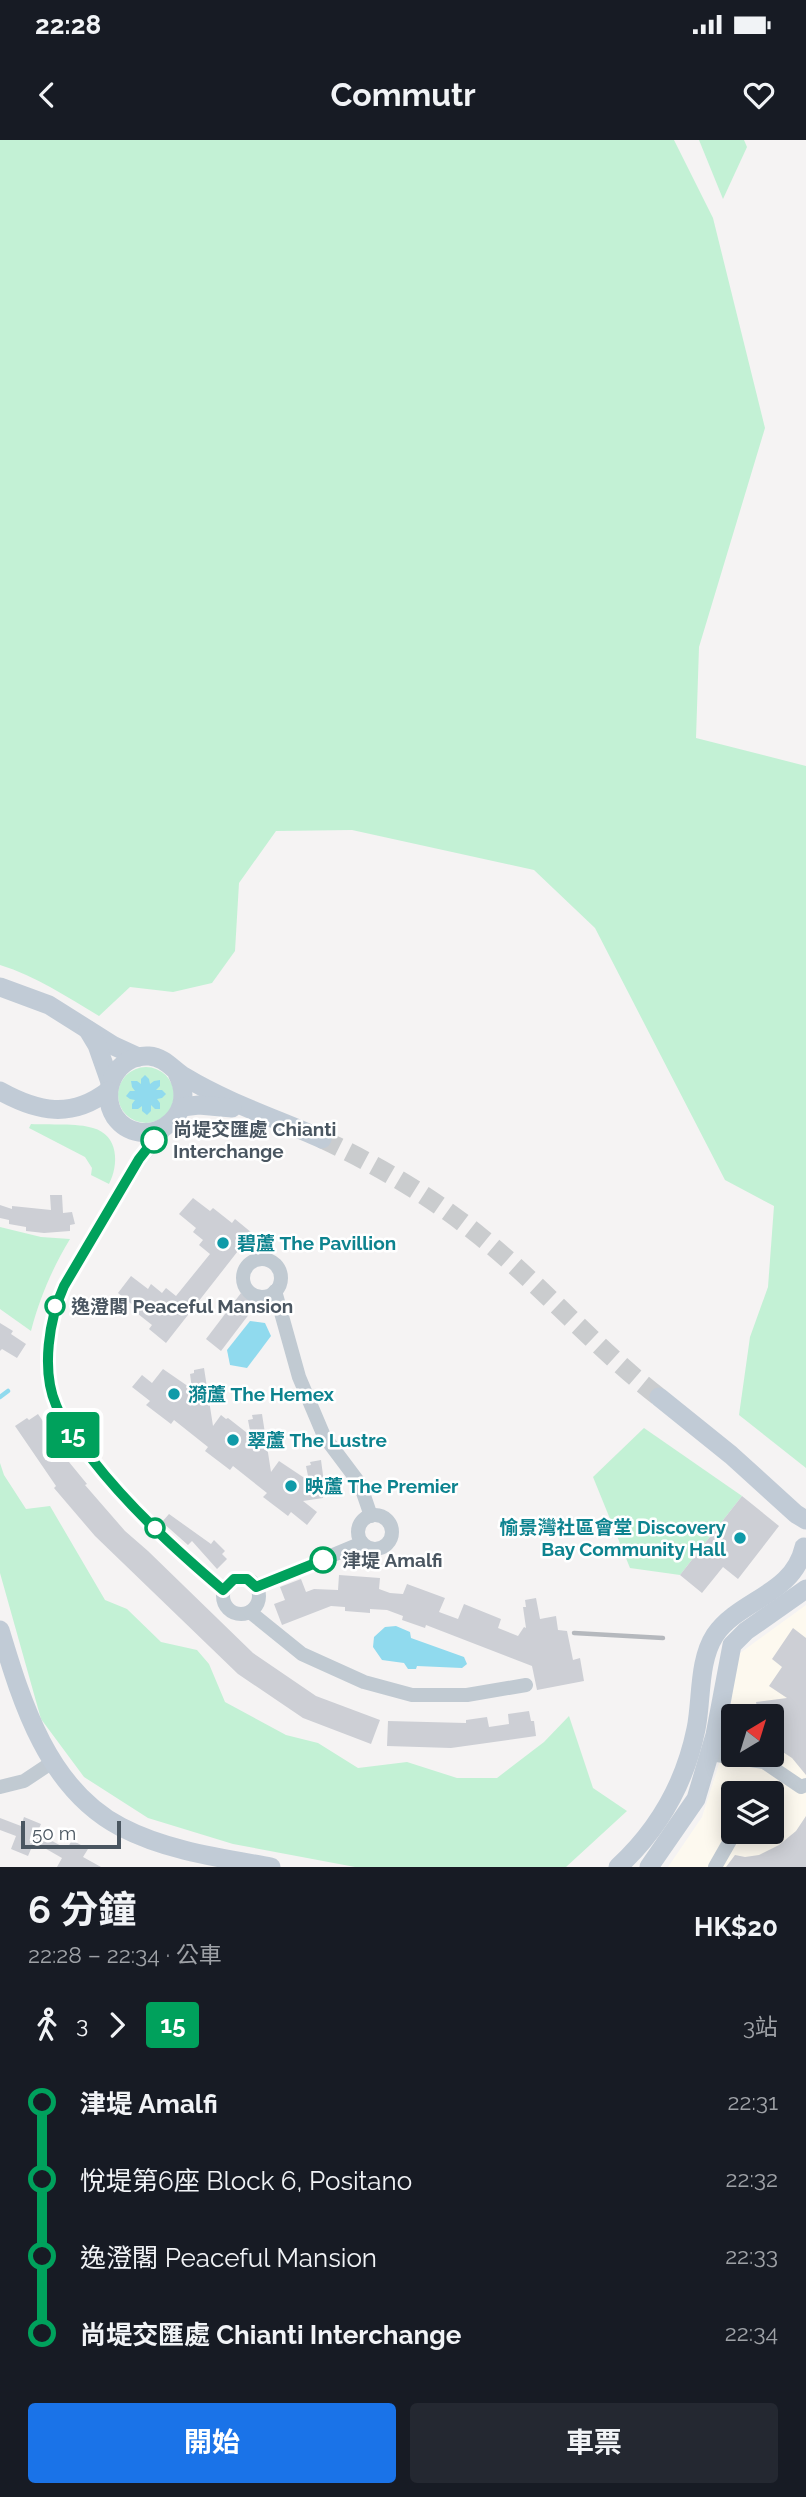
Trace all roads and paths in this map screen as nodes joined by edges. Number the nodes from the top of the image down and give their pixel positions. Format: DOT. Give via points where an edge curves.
graph roads {
  1 [pos="0,987"];
  2 [pos="88,1029"];
  3 [pos="138,1057"];
  4 [pos="177,1073"];
  5 [pos="109,1087"];
  6 [pos="0,1091"];
  7 [pos="182,1107"];
  8 [pos="75,1108"];
  9 [pos="268,1115"];
  10 [pos="120,1122"];
  11 [pos="167,1126"];
  12 [pos="322,1139"];
  13 [pos="139,1159"];
  14 [pos="275,1291"];
  15 [pos="659,1397"];
  16 [pos="371,1516"];
  17 [pos="801,1517"];
  18 [pos="805,1541"];
  19 [pos="362,1543"];
  20 [pos="256,1587"];
  21 [pos="806,1589"];
  22 [pos="223,1590"];
  23 [pos="250,1612"];
  24 [pos="0,1630"];
  25 [pos="746,1631"];
  26 [pos="715,1635"];
  27 [pos="726,1674"];
  28 [pos="526,1685"];
  29 [pos="700,1701"];
  30 [pos="54,1761"];
  31 [pos="708,1761"];
  32 [pos="806,1785"];
  33 [pos="0,1787"];
  34 [pos="676,1792"];
  35 [pos="728,1844"];
  36 [pos="271,1867"];
  37 [pos="618,1867"];
  38 [pos="649,1867"];
  39 [pos="715,1867"];
  1 -- 2 [label="street" via="49,1005"];
  2 -- 3 [label="street"];
  2 -- 5 [label="street" via="105,1063"];
  3 -- 4 [label="street" via="160,1059"];
  3 -- 5 [label="street" via="119,1068"];
  4 -- 7 [label="street" via="183,1083"];
  4 -- 9 [label="street"];
  5 -- 8 [label="street"];
  5 -- 10 [label="street" via="111,1109"];
  6 -- 8 [label="street" via="37,1108"];
  7 -- 9 [label="street" via="216,1106"];
  7 -- 11 [label="street"];
  8 -- 10 [label="street"];
  9 -- 12 [label="street"];
  10 -- 11 [label="street" via="143,1132"];
  10 -- 13 [label="street"];
  11 -- 13 [label="street"];
  13 -- 22 [label="street" via="56,1304 49,1340 49,1381 71,1433 113,1486"];
  14 -- 16 [label="street" via="299,1377 324,1436 360,1484"];
  15 -- 17 [label="street"];
  16 -- 19 [label="street" via="359,1527"];
  16 -- 19 [label="street" via="387,1520 391,1540 377,1549"];
  17 -- 18 [label="street"];
  18 -- 26 [label="street" via="796,1570"];
  19 -- 20 [label="street"];
  20 -- 22 [label="street" via="241,1578"];
  20 -- 23 [label="street" via="259,1598"];
  21 -- 25 [label="street"];
  22 -- 23 [label="street" via="228,1610 239,1615"];
  23 -- 28 [label="street" via="302,1654 363,1682 400,1692 467,1695"];
  24 -- 30 [label="street" via="24,1706"];
  25 -- 26 [label="street" via="726,1640"];
  25 -- 27 [label="street" via="732,1645"];
  26 -- 29 [label="street" via="704,1665"];
  27 -- 29 [label="street" via="710,1678"];
  27 -- 31 [label="street"];
  29 -- 34 [label="street" via="687,1765"];
  30 -- 33 [label="street" via="24,1781"];
  30 -- 36 [label="street" via="70,1786 120,1826 160,1843"];
  31 -- 32 [label="street" via="764,1762 801,1787"];
  31 -- 34 [label="street" via="692,1771"];
  31 -- 38 [label="street" via="696,1799"];
  34 -- 37 [label="street"];
  35 -- 39 [label="street"];
}
